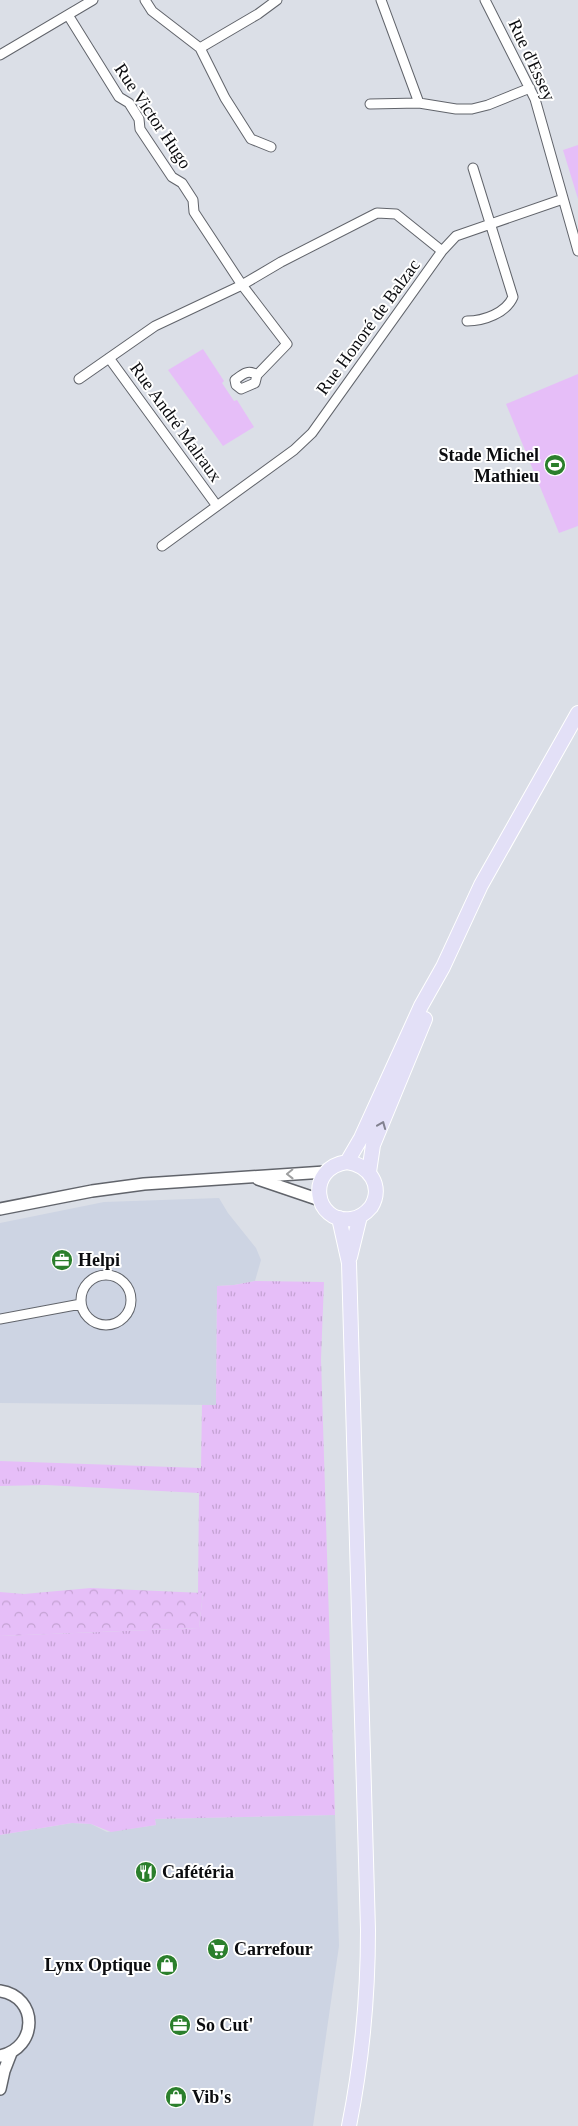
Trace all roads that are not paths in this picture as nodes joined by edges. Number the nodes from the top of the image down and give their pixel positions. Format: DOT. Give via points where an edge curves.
graph roads {
  1 [pos="93,0"];
  2 [pos="145,0"];
  3 [pos="277,0"];
  4 [pos="381,0"];
  5 [pos="484,0"];
  6 [pos="68,15"];
  7 [pos="200,48"];
  8 [pos="1,50"];
  9 [pos="530,88"];
  10 [pos="418,103"];
  11 [pos="370,104"];
  12 [pos="271,147"];
  13 [pos="473,168"];
  14 [pos="563,200"];
  15 [pos="491,223"];
  16 [pos="442,251"];
  17 [pos="578,251"];
  18 [pos="242,285"];
  19 [pos="467,320"];
  20 [pos="109,358"];
  21 [pos="257,375"];
  22 [pos="79,379"];
  23 [pos="216,506"];
  24 [pos="162,546"];
  25 [pos="578,713"];
  26 [pos="443,966"];
  27 [pos="347,1162"];
  28 [pos="325,1172"];
  29 [pos="369,1172"];
  30 [pos="254,1178"];
  31 [pos="320,1200"];
  32 [pos="0,1209"];
  33 [pos="360,1216"];
  34 [pos="339,1218"];
  35 [pos="349,1263"];
  36 [pos="81,1304"];
  37 [pos="0,1319"];
  38 [pos="0,1991"];
  39 [pos="5,2055"];
  40 [pos="0,2089"];
  41 [pos="349,2126"];
  1 -- 6 [label="street"];
  2 -- 7 [label="street" via="152,11"];
  3 -- 7 [label="street"];
  4 -- 10 [label="street"];
  5 -- 9 [label="street, Rue d'Essey"];
  6 -- 8 [label="street"];
  6 -- 18 [label="street, Rue Victor Hugo" via="119,97 129,103 140,119 140,130 172,178 182,183 193,200 194,212"];
  7 -- 12 [label="street" via="225,98 251,139"];
  9 -- 10 [label="street" via="472,109"];
  9 -- 14 [label="street, Rue d'Essey"];
  10 -- 11 [label="street"];
  13 -- 15 [label="street"];
  14 -- 15 [label="street, Rue Honoré de Balzac"];
  14 -- 17 [label="street, Rue d'Essey"];
  15 -- 16 [label="street, Rue Honoré de Balzac" via="456,236"];
  15 -- 19 [label="street" via="514,297 509,307 479,321"];
  16 -- 18 [label="street" via="396,214 377,213"];
  16 -- 23 [label="street, Rue Honoré de Balzac" via="312,433 294,450"];
  18 -- 20 [label="street" via="155,326"];
  18 -- 21 [label="street, Rue Victor Hugo" via="287,344"];
  20 -- 22 [label="street"];
  20 -- 23 [label="street, Rue André Malraux"];
  23 -- 24 [label="street, Rue Honoré de Balzac"];
  25 -- 26 [label="main road" via="481,885"];
  26 -- 27 [label="main road"];
  29 -- 26 [label="main road, one-way" via="373,1145"];
  27 -- 28 [label="main road" via="332,1166"];
  27 -- 29 [label="main road" via="356,1163"];
  28 -- 30 [label="street, one-way"];
  28 -- 31 [label="main road" via="318,1190"];
  29 -- 33 [label="main road" via="376,1191 374,1201"];
  30 -- 31 [label="street"];
  30 -- 32 [label="street" via="114,1187"];
  31 -- 34 [label="main road" via="324,1208"];
  33 -- 34 [label="main road"];
  33 -- 35 [label="main road"];
  34 -- 35 [label="main road"];
  35 -- 41 [label="main road" via="368,1938 364,2022"];
  36 -- 36 [label="street" via="85,1284 103,1274 122,1280 130,1292 128,1312 112,1324 92,1321"];
  36 -- 37 [label="street"];
  38 -- 39 [label="street" via="18,1999 28,2014 28,2033 19,2048"];
  39 -- 40 [label="street"];
}
